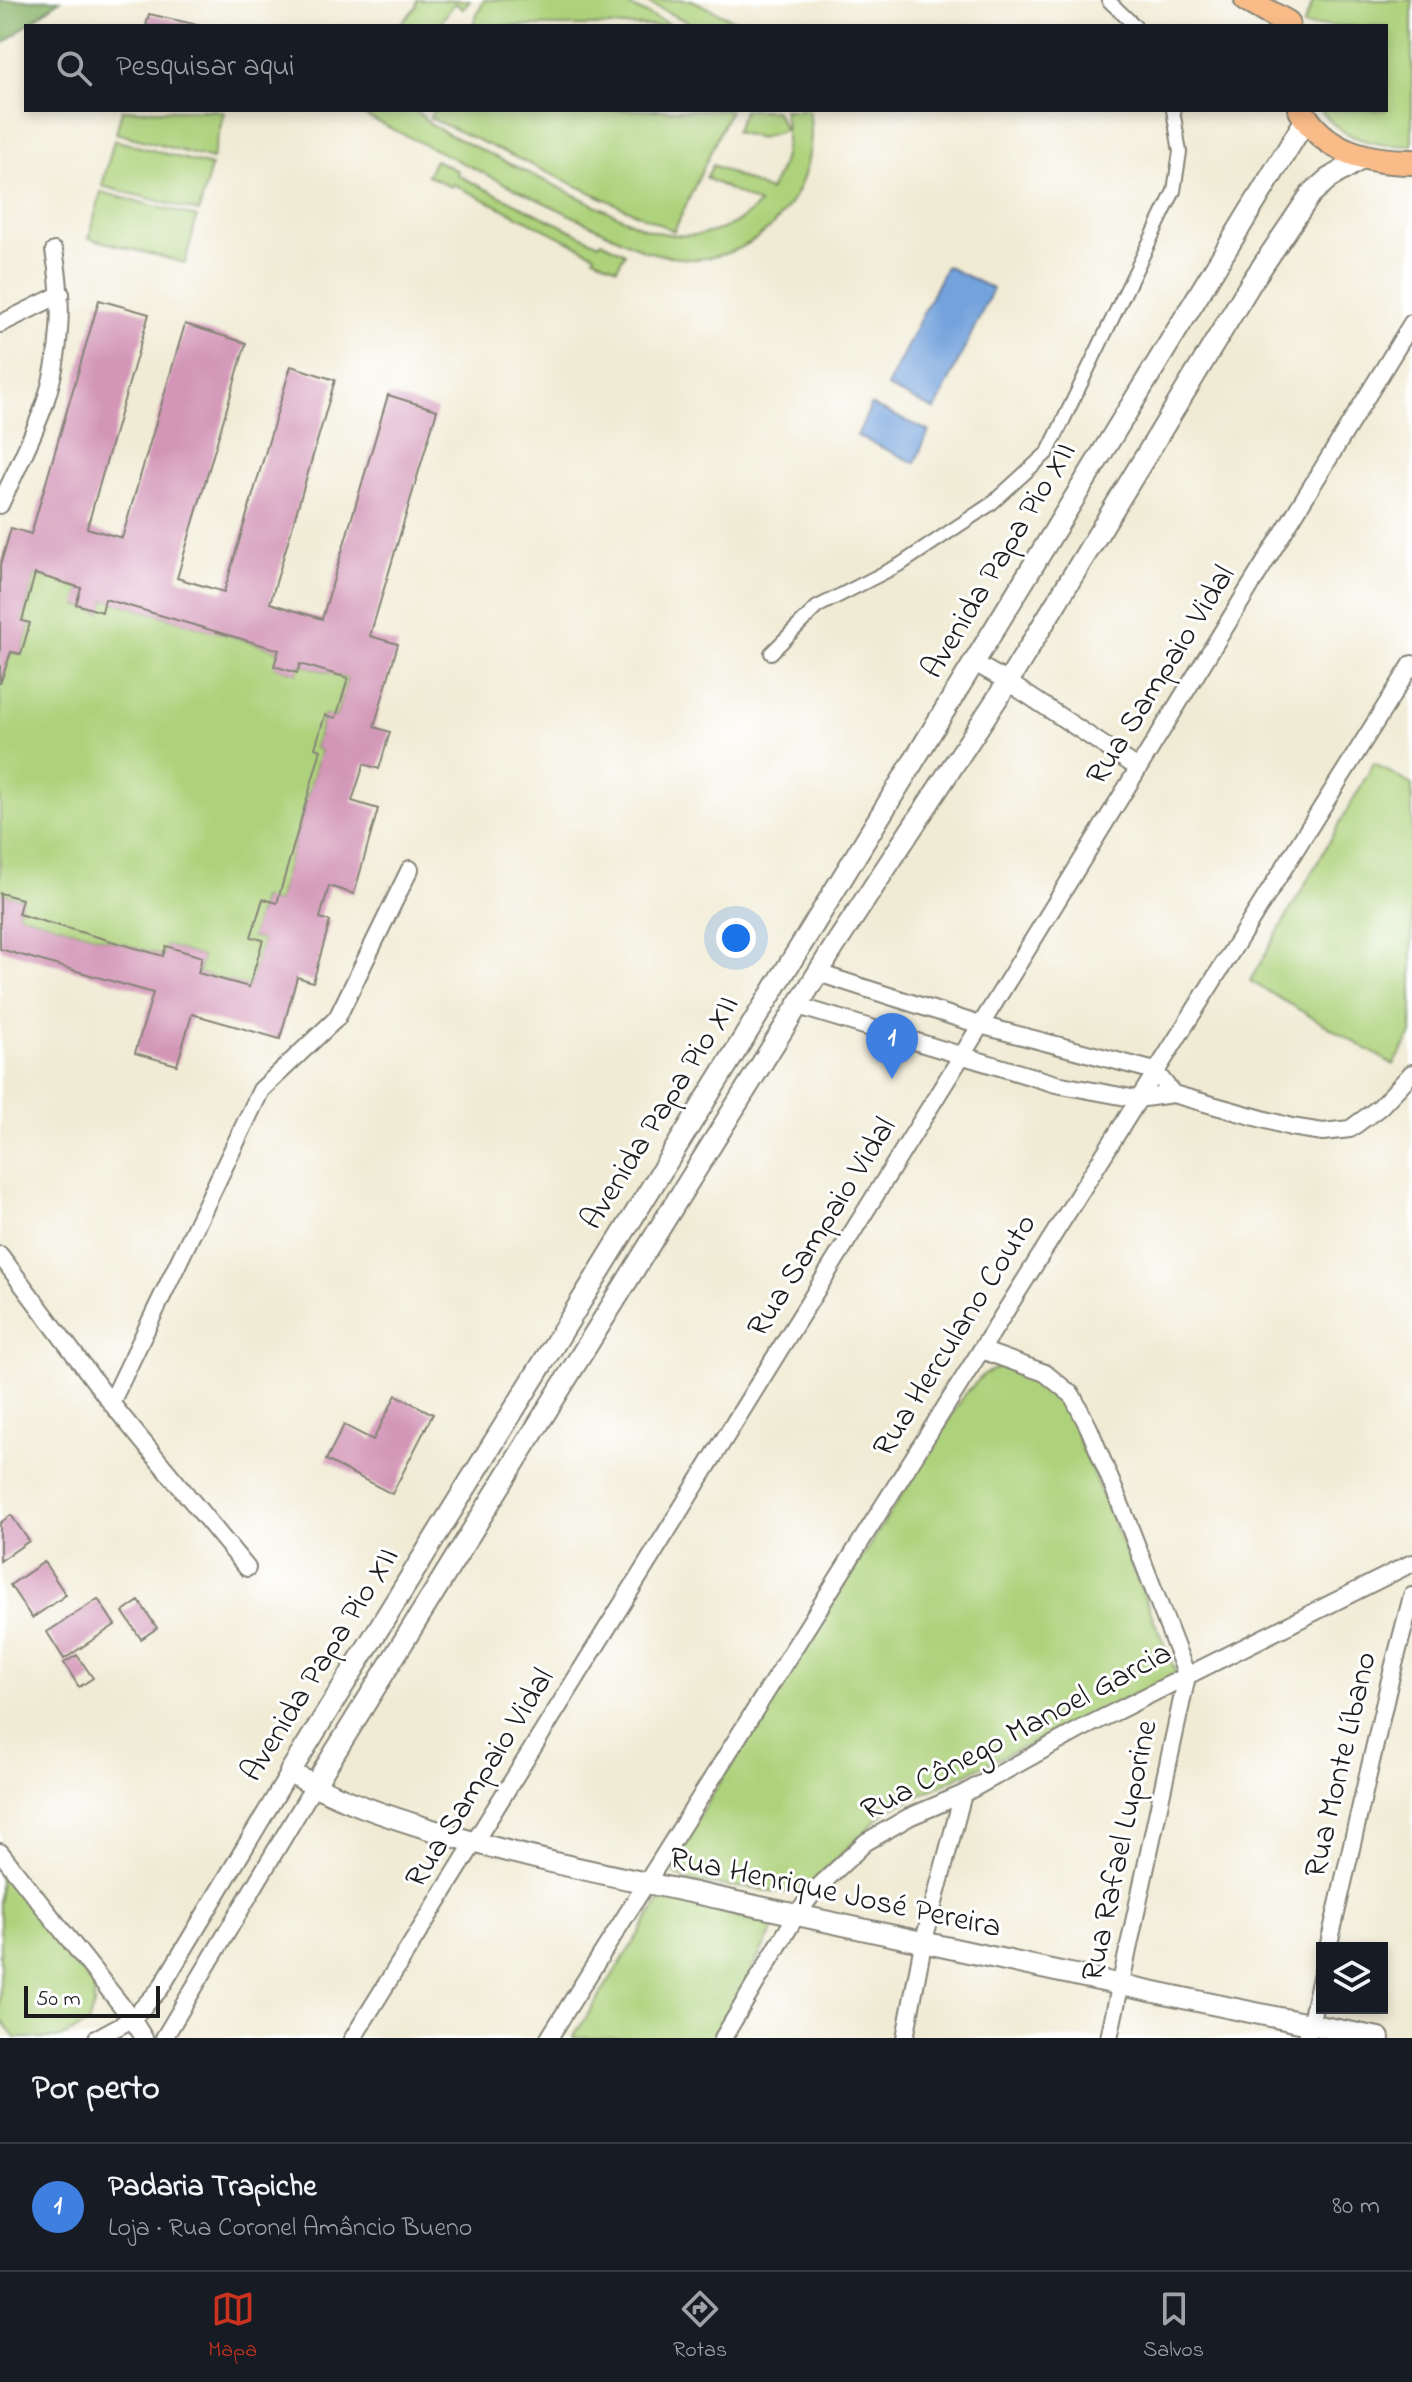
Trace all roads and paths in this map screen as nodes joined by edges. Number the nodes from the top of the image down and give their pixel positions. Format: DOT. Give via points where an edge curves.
graph roads {
  1 [pos="1108,0"];
  2 [pos="1247,0"];
  3 [pos="1289,16"];
  4 [pos="1133,24"];
  5 [pos="1173,112"];
  6 [pos="1303,114"];
  7 [pos="1363,158"];
  8 [pos="1412,162"];
  9 [pos="54,251"];
  10 [pos="61,294"];
  11 [pos="1412,323"];
  12 [pos="0,324"];
  13 [pos="0,505"];
  14 [pos="771,653"];
  15 [pos="973,662"];
  16 [pos="1412,664"];
  17 [pos="1008,682"];
  18 [pos="1138,768"];
  19 [pos="410,869"];
  20 [pos="818,973"];
  21 [pos="798,1006"];
  22 [pos="980,1025"];
  23 [pos="961,1057"];
  24 [pos="1155,1071"];
  25 [pos="1412,1073"];
  26 [pos="1173,1094"];
  27 [pos="1137,1099"];
  28 [pos="0,1255"];
  29 [pos="588,1288"];
  30 [pos="613,1304"];
  31 [pos="981,1350"];
  32 [pos="111,1403"];
  33 [pos="429,1547"];
  34 [pos="453,1562"];
  35 [pos="1412,1563"];
  36 [pos="247,1568"];
  37 [pos="1412,1596"];
  38 [pos="1187,1676"];
  39 [pos="290,1772"];
  40 [pos="314,1786"];
  41 [pos="963,1794"];
  42 [pos="474,1843"];
  43 [pos="0,1852"];
  44 [pos="648,1884"];
  45 [pos="796,1916"];
  46 [pos="1329,1942"];
  47 [pos="923,1944"];
  48 [pos="1121,1986"];
  49 [pos="1316,2000"];
  50 [pos="132,2019"];
  51 [pos="1309,2031"];
  52 [pos="97,2038"];
  53 [pos="144,2038"];
  54 [pos="164,2038"];
  55 [pos="353,2038"];
  56 [pos="549,2038"];
  57 [pos="723,2038"];
  58 [pos="905,2038"];
  59 [pos="1109,2038"];
  60 [pos="1379,2038"];
  1 -- 4 [label="street"];
  2 -- 3 [label="main road"];
  5 -- 14 [label="street" via="1180,152 1174,191 1048,452 991,504 901,564 817,607"];
  6 -- 7 [label="main road" via="1331,143"];
  6 -- 15 [label="street, Avenida Papa Pio XII"];
  7 -- 8 [label="main road"];
  7 -- 17 [label="street, Avenida Papa Pio XII" via="1311,194 1277,244"];
  9 -- 10 [label="street"];
  10 -- 12 [label="street"];
  10 -- 13 [label="street" via="58,348 45,403"];
  11 -- 18 [label="street, Rua Sampaio Vidal"];
  15 -- 17 [label="street"];
  15 -- 29 [label="street, Avenida Papa Pio XII"];
  16 -- 24 [label="street, Rua Herculano Couto"];
  17 -- 18 [label="street"];
  17 -- 20 [label="street, Avenida Papa Pio XII"];
  18 -- 22 [label="street, Rua Sampaio Vidal"];
  19 -- 32 [label="street" via="337,1018 261,1090"];
  20 -- 21 [label="street, Avenida Papa Pio XII"];
  20 -- 22 [label="street"];
  21 -- 23 [label="street"];
  21 -- 30 [label="street, Avenida Papa Pio XII"];
  22 -- 23 [label="street, Rua Sampaio Vidal"];
  22 -- 24 [label="street"];
  23 -- 27 [label="street" via="1056,1084"];
  23 -- 42 [label="street, Rua Sampaio Vidal"];
  24 -- 26 [label="street"];
  24 -- 27 [label="street, Rua Herculano Couto"];
  25 -- 26 [label="street" via="1350,1129 1323,1132"];
  26 -- 27 [label="street"];
  27 -- 31 [label="street, Rua Herculano Couto"];
  28 -- 32 [label="street"];
  29 -- 30 [label="street"];
  29 -- 33 [label="street, Avenida Papa Pio XII"];
  30 -- 34 [label="street, Avenida Papa Pio XII"];
  31 -- 38 [label="street" via="1045,1373 1072,1395"];
  31 -- 44 [label="street, Rua Herculano Couto"];
  32 -- 36 [label="street"];
  33 -- 34 [label="street"];
  33 -- 39 [label="street, Avenida Papa Pio XII"];
  34 -- 40 [label="street, Avenida Papa Pio XII"];
  35 -- 38 [label="street, Rua Cônego Manoel Garcia"];
  37 -- 46 [label="street, Rua Monte Líbano"];
  38 -- 41 [label="street, Rua Cônego Manoel Garcia"];
  38 -- 48 [label="street, Rua Rafael Luporine"];
  39 -- 40 [label="street, Rua Henrique José Pereira"];
  39 -- 50 [label="street, Avenida Papa Pio XII" via="160,1989"];
  40 -- 42 [label="street, Rua Henrique José Pereira"];
  40 -- 54 [label="street, Avenida Papa Pio XII"];
  41 -- 45 [label="street, Rua Cônego Manoel Garcia" via="866,1842 816,1889"];
  41 -- 47 [label="street"];
  42 -- 44 [label="street, Rua Henrique José Pereira"];
  42 -- 55 [label="street, Rua Sampaio Vidal"];
  43 -- 50 [label="street"];
  44 -- 45 [label="street, Rua Henrique José Pereira"];
  44 -- 56 [label="street, Rua Herculano Couto"];
  45 -- 47 [label="street, Rua Henrique José Pereira"];
  45 -- 57 [label="street, Rua Cônego Manoel Garcia"];
  47 -- 48 [label="street, Rua Henrique José Pereira"];
  47 -- 58 [label="street"];
  48 -- 51 [label="street, Rua Henrique José Pereira"];
  48 -- 59 [label="street, Rua Rafael Luporine"];
  49 -- 51 [label="street"];
  50 -- 52 [label="street, Avenida Papa Pio XII"];
  50 -- 53 [label="street"];
  51 -- 60 [label="street, Rua Henrique José Pereira"];
}
